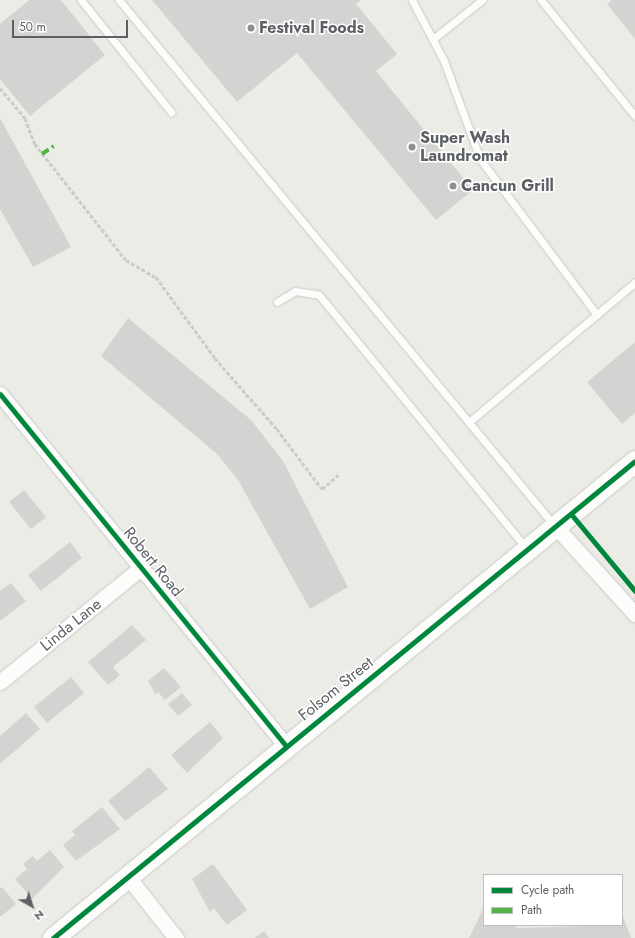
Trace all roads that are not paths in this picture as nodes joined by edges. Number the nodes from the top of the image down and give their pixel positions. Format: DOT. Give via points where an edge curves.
graph roads {
  1 [pos="81,0"];
  2 [pos="119,0"];
  3 [pos="412,0"];
  4 [pos="482,0"];
  5 [pos="541,0"];
  6 [pos="433,39"];
  7 [pos="171,112"];
  8 [pos="635,116"];
  9 [pos="635,282"];
  10 [pos="277,302"];
  11 [pos="597,314"];
  12 [pos="0,394"];
  13 [pos="469,422"];
  14 [pos="635,461"];
  15 [pos="556,526"];
  16 [pos="527,550"];
  17 [pos="142,568"];
  18 [pos="635,614"];
  19 [pos="0,682"];
  20 [pos="286,746"];
  21 [pos="128,877"];
  22 [pos="53,938"];
  23 [pos="176,938"];
  1 -- 7 [label="lane"];
  2 -- 13 [label="lane"];
  3 -- 6 [label="lane"];
  4 -- 6 [label="lane"];
  5 -- 8 [label="lane"];
  6 -- 11 [label="lane" via="480,159"];
  9 -- 11 [label="lane"];
  10 -- 16 [label="lane" via="296,291 319,295"];
  11 -- 13 [label="lane"];
  12 -- 17 [label="street, Robert Road"];
  13 -- 15 [label="lane"];
  14 -- 15 [label="street, Folsom Street"];
  15 -- 16 [label="street, Folsom Street"];
  15 -- 18 [label="street"];
  16 -- 20 [label="street, Folsom Street"];
  17 -- 19 [label="street, Linda Lane"];
  17 -- 20 [label="street, Robert Road"];
  20 -- 21 [label="street, Folsom Street"];
  21 -- 22 [label="street, Folsom Street"];
  21 -- 23 [label="street"];
}
